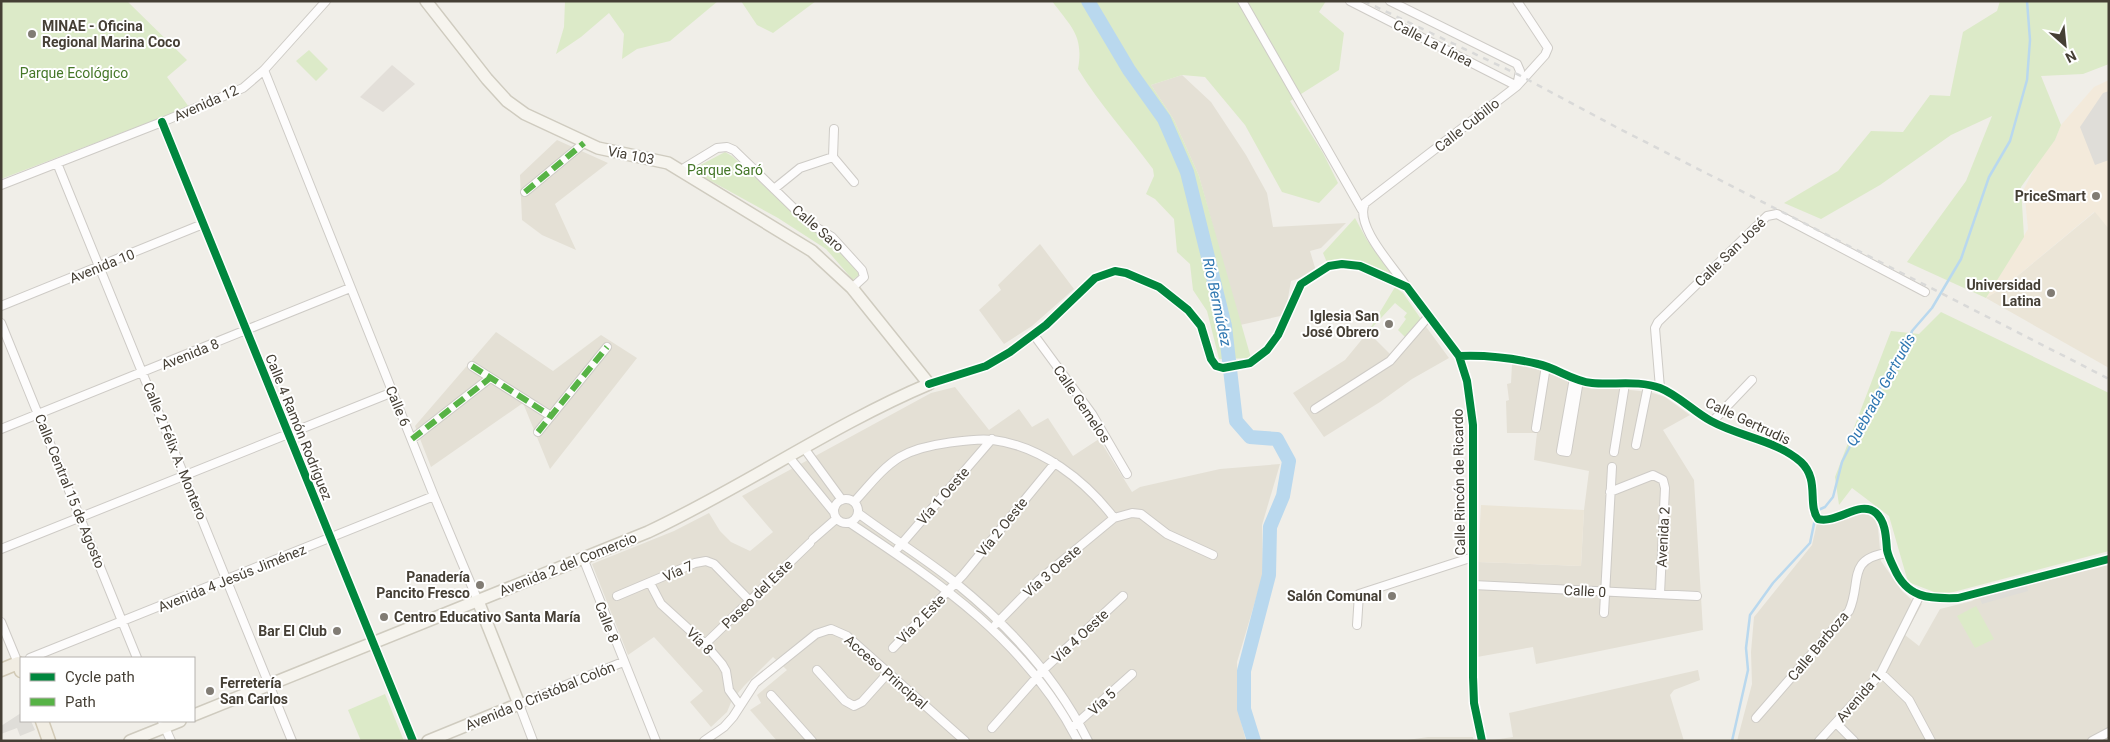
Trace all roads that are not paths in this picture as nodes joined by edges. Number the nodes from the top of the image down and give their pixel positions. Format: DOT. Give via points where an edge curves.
graph roads {
  1 [pos="326,1"];
  2 [pos="426,1"];
  3 [pos="1242,1"];
  4 [pos="1350,1"];
  5 [pos="1390,1"];
  6 [pos="1517,1"];
  7 [pos="264,70"];
  8 [pos="1517,86"];
  9 [pos="162,122"];
  10 [pos="834,128"];
  11 [pos="584,143"];
  12 [pos="834,158"];
  13 [pos="57,162"];
  14 [pos="681,170"];
  15 [pos="854,182"];
  16 [pos="1,185"];
  17 [pos="774,189"];
  18 [pos="525,192"];
  19 [pos="1362,210"];
  20 [pos="203,224"];
  21 [pos="100,268"];
  22 [pos="1407,287"];
  23 [pos="350,288"];
  24 [pos="852,288"];
  25 [pos="1925,292"];
  26 [pos="1,306"];
  27 [pos="1428,317"];
  28 [pos="1,323"];
  29 [pos="247,332"];
  30 [pos="1034,335"];
  31 [pos="607,347"];
  32 [pos="1459,356"];
  33 [pos="472,366"];
  34 [pos="1546,366"];
  35 [pos="144,373"];
  36 [pos="490,378"];
  37 [pos="1576,379"];
  38 [pos="1752,380"];
  39 [pos="929,384"];
  40 [pos="1625,384"];
  41 [pos="1648,386"];
  42 [pos="1660,388"];
  43 [pos="393,392"];
  44 [pos="1315,409"];
  45 [pos="39,414"];
  46 [pos="551,416"];
  47 [pos="1712,422"];
  48 [pos="1536,428"];
  49 [pos="1,429"];
  50 [pos="538,432"];
  51 [pos="289,433"];
  52 [pos="412,439"];
  53 [pos="992,439"];
  54 [pos="1636,445"];
  55 [pos="804,448"];
  56 [pos="1614,452"];
  57 [pos="789,457"];
  58 [pos="1055,463"];
  59 [pos="1612,467"];
  60 [pos="1127,474"];
  61 [pos="185,475"];
  62 [pos="1610,492"];
  63 [pos="434,496"];
  64 [pos="842,500"];
  65 [pos="854,502"];
  66 [pos="858,513"];
  67 [pos="835,515"];
  68 [pos="81,517"];
  69 [pos="1114,518"];
  70 [pos="850,522"];
  71 [pos="330,538"];
  72 [pos="901,545"];
  73 [pos="1,549"];
  74 [pos="894,552"];
  75 [pos="1888,553"];
  76 [pos="1213,555"];
  77 [pos="1473,557"];
  78 [pos="583,558"];
  79 [pos="2109,558"];
  80 [pos="227,579"];
  81 [pos="650,583"];
  82 [pos="956,583"];
  83 [pos="1473,585"];
  84 [pos="948,590"];
  85 [pos="1605,592"];
  86 [pos="1660,594"];
  87 [pos="1920,595"];
  88 [pos="617,596"];
  89 [pos="1122,596"];
  90 [pos="1696,596"];
  91 [pos="478,601"];
  92 [pos="750,601"];
  93 [pos="1604,613"];
  94 [pos="999,620"];
  95 [pos="123,621"];
  96 [pos="1,622"];
  97 [pos="1357,625"];
  98 [pos="993,627"];
  99 [pos="374,643"];
  100 [pos="705,644"];
  101 [pos="893,648"];
  102 [pos="36,657"];
  103 [pos="138,657"];
  104 [pos="20,659"];
  105 [pos="623,662"];
  106 [pos="20,664"];
  107 [pos="1044,669"];
  108 [pos="1,670"];
  109 [pos="817,670"];
  110 [pos="888,673"];
  111 [pos="1881,673"];
  112 [pos="1132,674"];
  113 [pos="1038,676"];
  114 [pos="269,685"];
  115 [pos="771,695"];
  116 [pos="519,704"];
  117 [pos="740,704"];
  118 [pos="195,715"];
  119 [pos="1756,718"];
  120 [pos="42,722"];
  121 [pos="1079,723"];
  122 [pos="1836,723"];
  123 [pos="164,724"];
  124 [pos="992,728"];
  125 [pos="1072,728"];
  126 [pos="2109,732"];
  127 [pos="50,741"];
  128 [pos="130,741"];
  129 [pos="171,741"];
  130 [pos="292,741"];
  131 [pos="413,741"];
  132 [pos="428,741"];
  133 [pos="533,741"];
  134 [pos="656,741"];
  135 [pos="704,741"];
  136 [pos="812,741"];
  137 [pos="965,741"];
  138 [pos="1078,741"];
  139 [pos="1088,741"];
  140 [pos="1482,741"];
  141 [pos="1820,741"];
  142 [pos="1854,741"];
  143 [pos="1931,741"];
  144 [pos="2092,741"];
  1 -- 7 [label="street, Avenida 12"];
  2 -- 11 [label="main road, Vía 103" via="486,80 507,101 539,122"];
  3 -- 19 [label="street"];
  4 -- 8 [label="street, Calle La Línea"];
  5 -- 8 [label="street" via="1517,64 1520,71"];
  6 -- 8 [label="street, Calle Cubillo" via="1548,50"];
  7 -- 9 [label="street, Avenida 12" via="243,88"];
  7 -- 23 [label="street, Calle 6"];
  8 -- 19 [label="street, Calle Cubillo" via="1369,199"];
  9 -- 13 [label="street, Avenida 12"];
  9 -- 20 [label="street, Calle 4 Ramón Rodríguez"];
  10 -- 12 [label="street"];
  11 -- 14 [label="main road, Vía 103" via="610,152 654,158"];
  11 -- 18 [label="street"];
  12 -- 15 [label="street"];
  12 -- 17 [label="street" via="800,168"];
  13 -- 16 [label="street, Avenida 12"];
  13 -- 21 [label="street, Calle 2 Félix A. Montero"];
  14 -- 17 [label="street, Calle Saro" via="717,148 727,147"];
  14 -- 24 [label="main road, Vía 103" via="812,251"];
  17 -- 24 [label="street, Calle Saro" via="809,223 832,237 862,270 864,277"];
  19 -- 22 [label="street" via="1375,244"];
  20 -- 21 [label="street, Avenida 10"];
  20 -- 29 [label="street, Calle 4 Ramón Rodríguez"];
  21 -- 26 [label="street, Avenida 10"];
  21 -- 35 [label="street, Calle 2 Félix A. Montero"];
  22 -- 27 [label="street, Calle Rincón de Ricardo"];
  22 -- 30 [label="street" via="1360,266 1329,266 1301,284 1278,335 1267,350 1250,363 1223,368 1212,360 1201,326 1188,310 1159,287 1126,272 1115,271 1095,278"];
  23 -- 29 [label="street, Avenida 8"];
  23 -- 43 [label="street, Calle 6"];
  24 -- 39 [label="main road, Vía 103"];
  25 -- 42 [label="street, Calle San José" via="1777,214 1767,216 1658,322"];
  27 -- 32 [label="street, Calle Rincón de Ricardo"];
  27 -- 44 [label="street" via="1390,361"];
  28 -- 45 [label="street, Calle Central 15 de Agosto"];
  29 -- 35 [label="street, Avenida 8"];
  29 -- 51 [label="street, Calle 4 Ramón Rodríguez"];
  30 -- 39 [label="street" via="986,366"];
  30 -- 60 [label="street, Calle Gemelos" via="1092,414"];
  31 -- 46 [label="street"];
  32 -- 34 [label="street, Calle Gertrudis" via="1478,355"];
  32 -- 77 [label="street, Calle Rincón de Ricardo" via="1467,381 1473,425"];
  33 -- 36 [label="street"];
  34 -- 37 [label="street, Calle Gertrudis"];
  34 -- 48 [label="street"];
  35 -- 45 [label="street, Avenida 8"];
  35 -- 61 [label="street, Calle 2 Félix A. Montero"];
  36 -- 46 [label="street"];
  36 -- 52 [label="street"];
  37 -- 37 [label="street" via="1561,451 1567,452"];
  37 -- 40 [label="street, Calle Gertrudis"];
  38 -- 47 [label="street"];
  39 -- 55 [label="main road, Avenida 2 del Comercio"];
  40 -- 41 [label="street, Calle Gertrudis"];
  40 -- 56 [label="street"];
  41 -- 42 [label="street, Calle Gertrudis"];
  41 -- 54 [label="street"];
  42 -- 47 [label="street, Calle Gertrudis"];
  43 -- 51 [label="street"];
  43 -- 52 [label="street, Calle 6"];
  45 -- 49 [label="street, Avenida 8"];
  45 -- 68 [label="street, Calle Central 15 de Agosto"];
  46 -- 50 [label="street"];
  47 -- 75 [label="street, Calle Gertrudis" via="1770,444 1795,458 1808,473 1818,519 1829,521 1855,510 1867,509 1876,514 1886,533"];
  51 -- 61 [label="street"];
  51 -- 71 [label="street, Calle 4 Ramón Rodríguez"];
  52 -- 63 [label="street, Calle 6"];
  53 -- 58 [label="street"];
  53 -- 65 [label="street" via="938,444 909,453 887,467"];
  53 -- 72 [label="street, Vía 1 Oeste"];
  55 -- 57 [label="main road, Avenida 2 del Comercio"];
  55 -- 64 [label="street"];
  57 -- 67 [label="street"];
  57 -- 78 [label="main road, Avenida 2 del Comercio" via="682,516"];
  58 -- 69 [label="street" via="1091,490"];
  58 -- 82 [label="street, Vía 2 Oeste"];
  59 -- 62 [label="street"];
  61 -- 68 [label="street"];
  61 -- 80 [label="street, Calle 2 Félix A. Montero"];
  62 -- 85 [label="street"];
  62 -- 86 [label="street, Avenida 2" via="1653,475 1663,480"];
  63 -- 71 [label="street, Avenida 4 Jesús Jiménez"];
  63 -- 91 [label="street, Calle 6"];
  64 -- 65 [label="street"];
  64 -- 67 [label="street" via="836,504"];
  65 -- 66 [label="street"];
  66 -- 70 [label="street"];
  66 -- 72 [label="street"];
  67 -- 70 [label="street" via="842,523"];
  67 -- 92 [label="street, Paseo del Este"];
  68 -- 73 [label="street"];
  68 -- 95 [label="street, Calle Central 15 de Agosto"];
  69 -- 76 [label="street" via="1141,514 1167,534"];
  69 -- 94 [label="street, Vía 3 Oeste" via="1039,580"];
  70 -- 74 [label="street"];
  71 -- 80 [label="street, Avenida 4 Jesús Jiménez"];
  71 -- 99 [label="street, Calle 4 Ramón Rodríguez"];
  72 -- 74 [label="street, Vía 1 Oeste"];
  72 -- 82 [label="street"];
  74 -- 84 [label="street"];
  75 -- 87 [label="street, Calle Gertrudis" via="1902,584"];
  75 -- 119 [label="street, Calle Barboza" via="1873,556 1859,568 1853,602 1848,611"];
  77 -- 83 [label="street, Calle Rincón de Ricardo"];
  77 -- 97 [label="street" via="1359,594"];
  78 -- 91 [label="main road, Avenida 2 del Comercio"];
  78 -- 105 [label="street, Calle 8"];
  79 -- 87 [label="street, Calle Gertrudis" via="1958,598 1938,599"];
  80 -- 95 [label="street, Avenida 4 Jesús Jiménez"];
  80 -- 114 [label="street, Calle 2 Félix A. Montero"];
  81 -- 88 [label="street"];
  81 -- 92 [label="street, Vía 7" via="706,561 714,564"];
  81 -- 100 [label="street, Vía 8" via="661,604"];
  82 -- 84 [label="street, Vía 2 Oeste"];
  82 -- 94 [label="street"];
  83 -- 85 [label="street, Calle 0"];
  83 -- 140 [label="street, Calle Rincón de Ricardo" via="1474,703"];
  84 -- 98 [label="street"];
  84 -- 101 [label="street, Vía 2 Este"];
  85 -- 86 [label="street, Calle 0"];
  85 -- 93 [label="street"];
  86 -- 90 [label="street, Calle 0"];
  87 -- 111 [label="street, Avenida 1"];
  89 -- 107 [label="street, Vía 4 Oeste"];
  91 -- 99 [label="main road, Avenida 2 del Comercio"];
  91 -- 116 [label="main road, Calle 6"];
  92 -- 100 [label="street, Paseo del Este"];
  94 -- 98 [label="street, Vía 3 Oeste"];
  94 -- 107 [label="street"];
  95 -- 102 [label="street, Avenida 4 Jesús Jiménez"];
  95 -- 103 [label="street, Calle Central 15 de Agosto"];
  96 -- 104 [label="street"];
  98 -- 113 [label="street"];
  99 -- 114 [label="main road, Avenida 2 del Comercio"];
  99 -- 131 [label="street, Calle 4 Ramón Rodríguez"];
  100 -- 117 [label="street, Vía 8" via="726,671 729,690"];
  105 -- 116 [label="street, Avenida 0 Cristóbal Colón"];
  105 -- 134 [label="street, Calle 8"];
  106 -- 108 [label="main road, Avenida 4 Jesús Jiménez"];
  107 -- 113 [label="street, Vía 4 Oeste"];
  107 -- 121 [label="street"];
  109 -- 110 [label="street" via="854,706 862,702"];
  110 -- 117 [label="street, Acceso Principal" via="847,636 831,629 816,634 755,683"];
  110 -- 137 [label="street, Acceso Principal"];
  111 -- 122 [label="street, Avenida 1"];
  111 -- 143 [label="street" via="1909,700"];
  112 -- 121 [label="street, Vía 5"];
  113 -- 124 [label="street, Vía 4 Oeste"];
  113 -- 125 [label="street"];
  114 -- 118 [label="main road, Avenida 2 del Comercio"];
  114 -- 130 [label="street, Calle 2 Félix A. Montero"];
  115 -- 136 [label="street"];
  116 -- 132 [label="main road, Avenida 0 Cristóbal Colón"];
  116 -- 133 [label="street, Calle 6"];
  117 -- 135 [label="street, Acceso Principal" via="724,727"];
  120 -- 127 [label="main road"];
  121 -- 125 [label="street, Vía 5"];
  121 -- 139 [label="street"];
  122 -- 141 [label="street, Avenida 1"];
  122 -- 142 [label="street"];
  123 -- 128 [label="main road"];
  123 -- 129 [label="street"];
  125 -- 138 [label="street"];
  126 -- 144 [label="street"];
}
